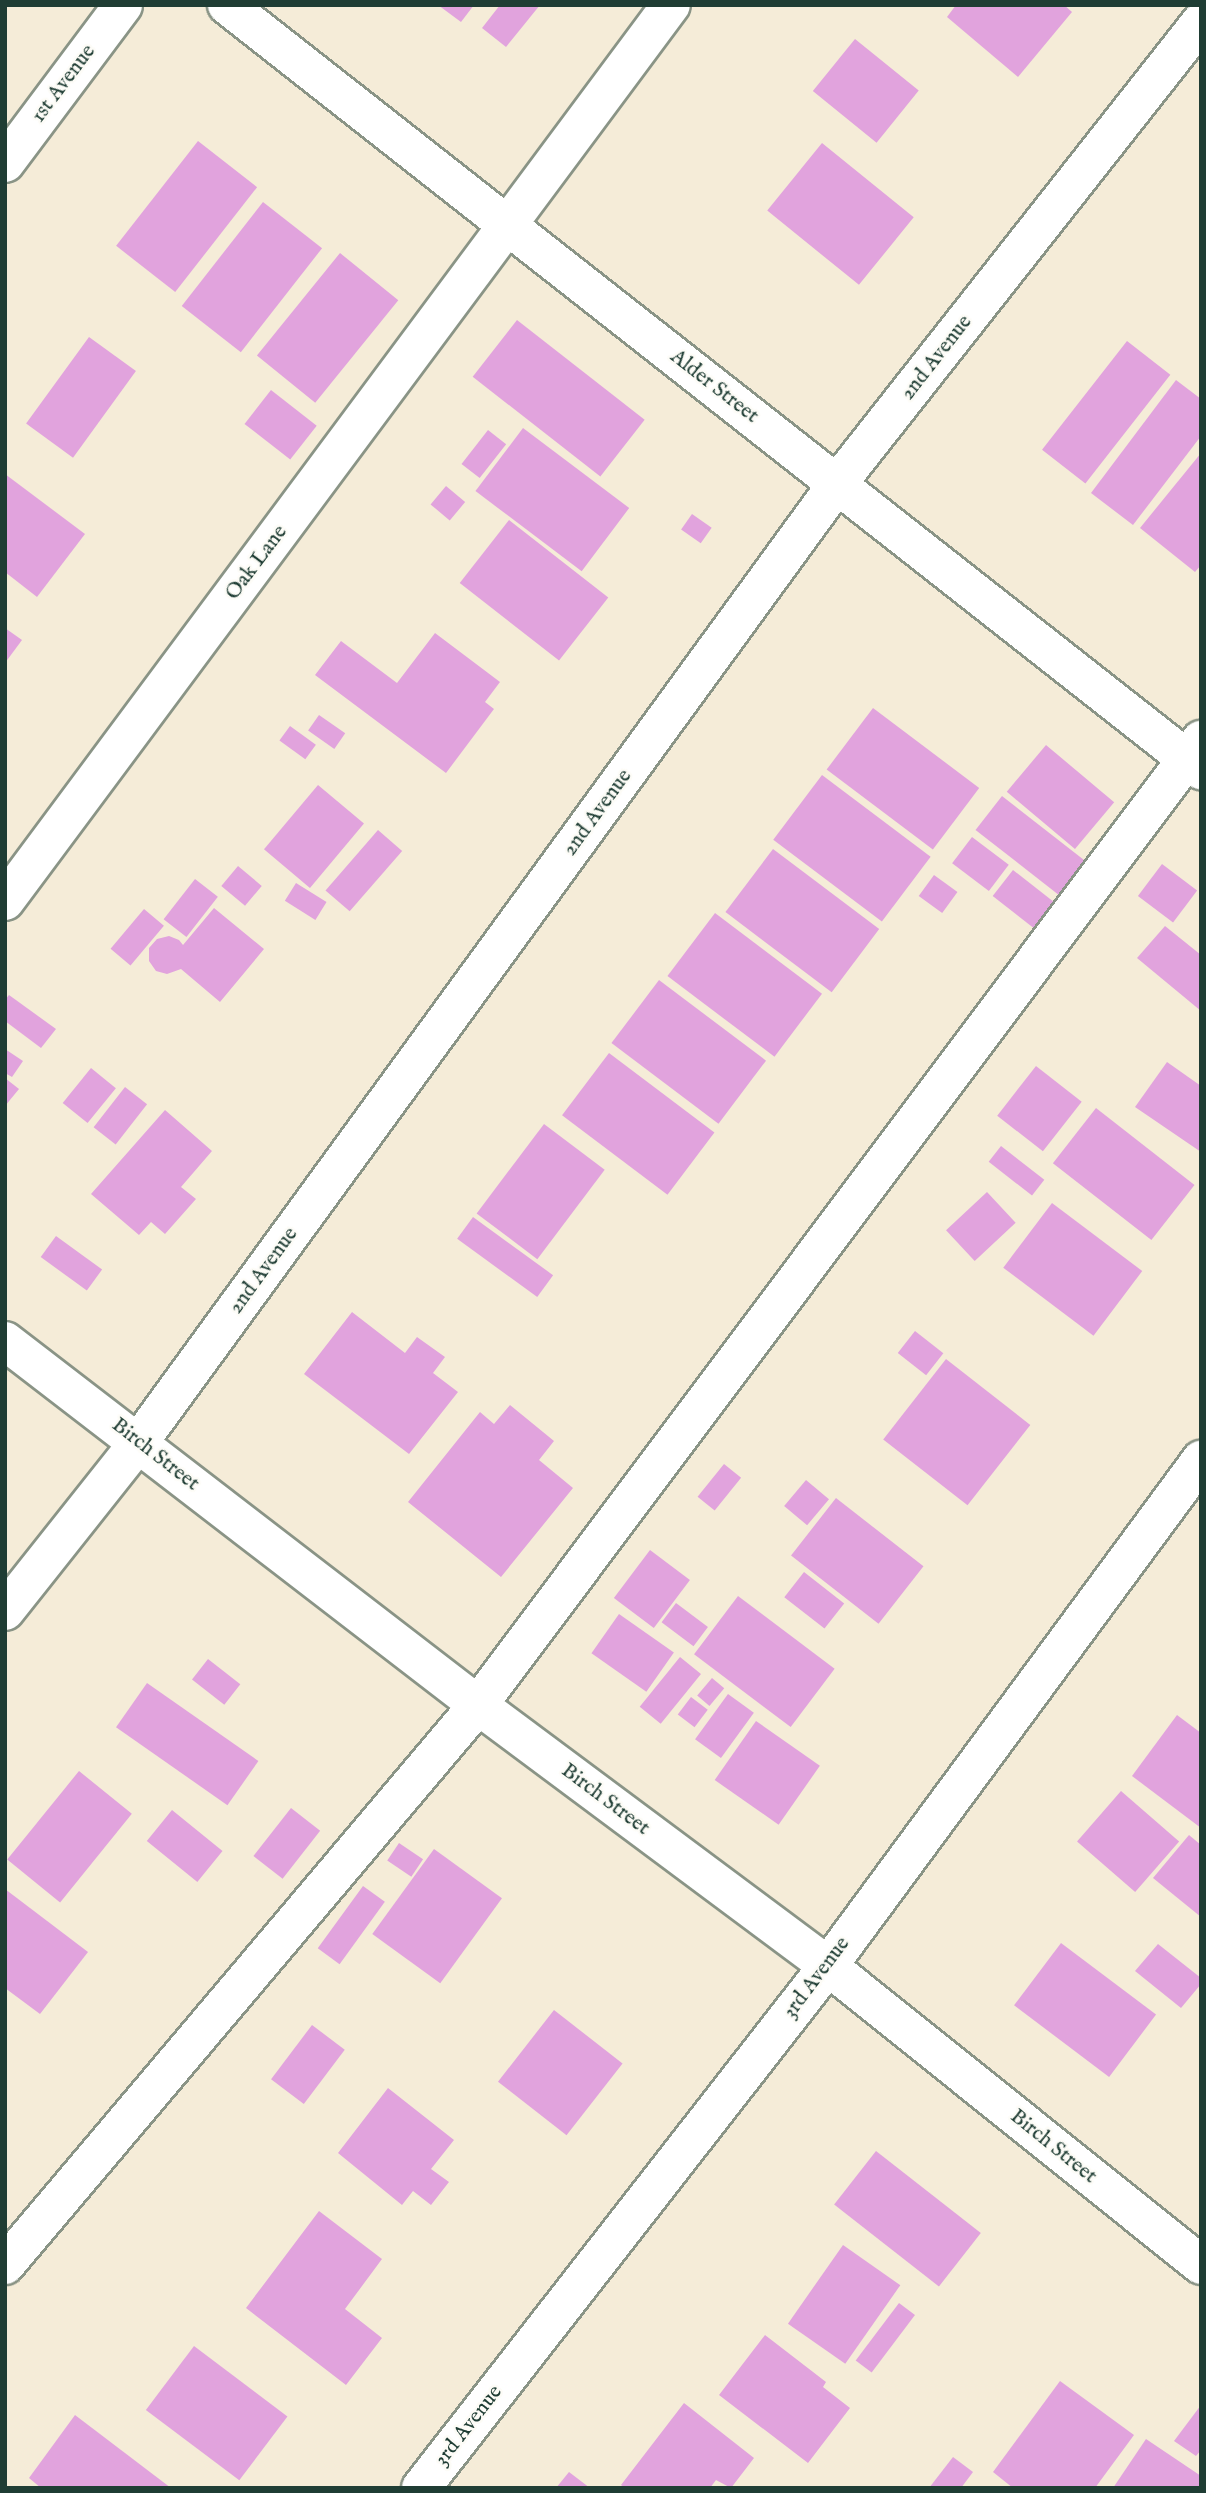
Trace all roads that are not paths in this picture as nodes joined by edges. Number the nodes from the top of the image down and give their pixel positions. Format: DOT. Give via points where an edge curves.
graph roads {
  1 [pos="123,5"];
  2 [pos="227,5"];
  3 [pos="671,5"];
  4 [pos="1201,22"];
  5 [pos="5,163"];
  6 [pos="509,226"];
  7 [pos="837,484"];
  8 [pos="1196,756"];
  9 [pos="5,901"];
  10 [pos="5,1341"];
  11 [pos="139,1442"];
  12 [pos="1201,1460"];
  13 [pos="5,1611"];
  14 [pos="478,1705"];
  15 [pos="828,1966"];
  16 [pos="5,2265"];
  17 [pos="1201,2265"];
  18 [pos="421,2488"];
  1 -- 5 [label="street, 1st Avenue"];
  2 -- 6 [label="street, Alder Street"];
  3 -- 6 [label="street, Oak Lane"];
  4 -- 7 [label="street, 2nd Avenue"];
  6 -- 7 [label="street, Alder Street"];
  6 -- 9 [label="street, Oak Lane"];
  7 -- 8 [label="street, Alder Street"];
  7 -- 11 [label="street, 2nd Avenue"];
  8 -- 14 [label="street"];
  10 -- 11 [label="street, Birch Street"];
  11 -- 13 [label="street, 2nd Avenue"];
  11 -- 14 [label="street, Birch Street"];
  12 -- 15 [label="street, 3rd Avenue"];
  14 -- 15 [label="street, Birch Street"];
  14 -- 16 [label="street"];
  15 -- 17 [label="street, Birch Street"];
  15 -- 18 [label="street, 3rd Avenue"];
}
